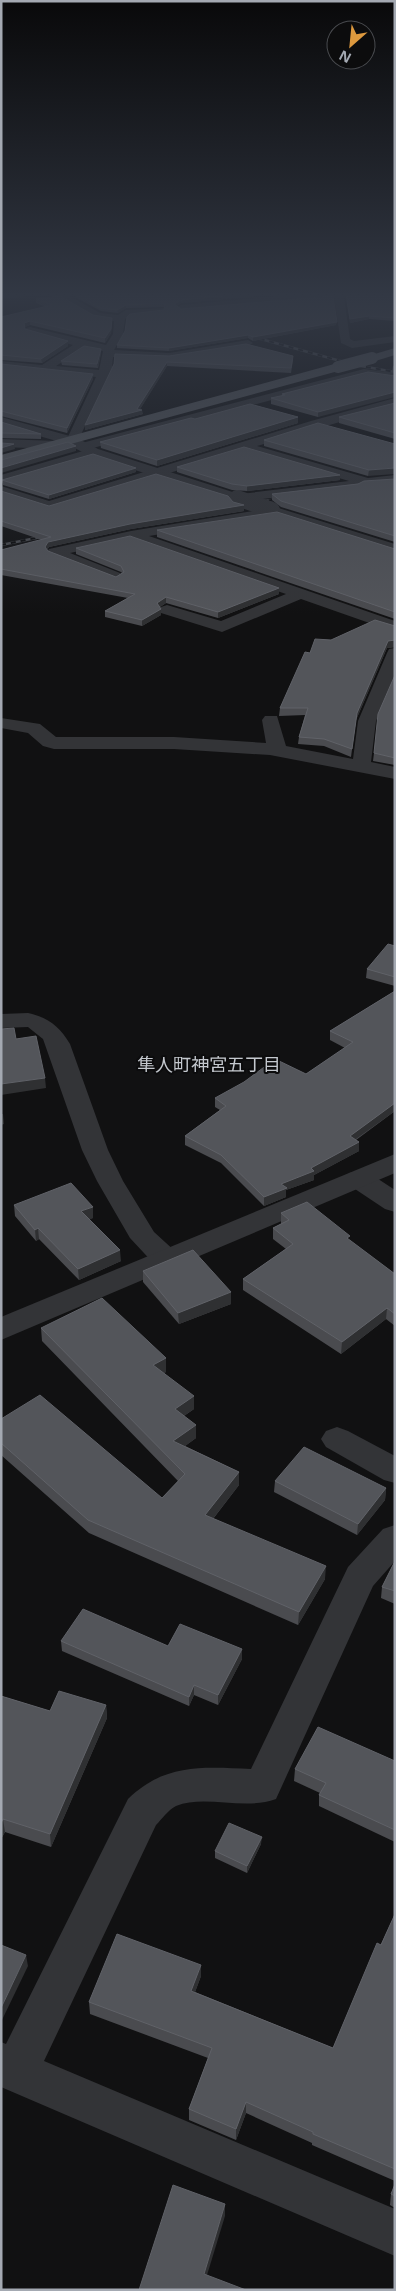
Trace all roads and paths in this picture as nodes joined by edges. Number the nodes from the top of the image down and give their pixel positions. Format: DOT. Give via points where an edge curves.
graph roads {
  1 [pos="96,400"];
  2 [pos="219,400"];
  3 [pos="259,400"];
  4 [pos="395,402"];
  5 [pos="247,403"];
  6 [pos="273,411"];
  7 [pos="290,416"];
  8 [pos="1,421"];
  9 [pos="315,424"];
  10 [pos="342,431"];
  11 [pos="1,443"];
  12 [pos="57,445"];
  13 [pos="247,446"];
  14 [pos="82,447"];
  15 [pos="1,459"];
  16 [pos="160,472"];
  17 [pos="1,479"];
  18 [pos="395,479"];
  19 [pos="368,482"];
  20 [pos="1,490"];
  21 [pos="237,498"];
  22 [pos="324,502"];
  23 [pos="272,510"];
  24 [pos="131,535"];
  25 [pos="395,549"];
  26 [pos="116,576"];
  27 [pos="300,594"];
  28 [pos="167,610"];
  29 [pos="395,627"];
  30 [pos="395,653"];
  31 [pos="271,720"];
  32 [pos="1,723"];
  33 [pos="277,750"];
  34 [pos="361,766"];
  35 [pos="395,773"];
  36 [pos="1,1021"];
  37 [pos="395,1163"];
  38 [pos="359,1179"];
  39 [pos="395,1203"];
  40 [pos="167,1260"];
  41 [pos="1,1329"];
  42 [pos="337,1439"];
  43 [pos="395,1471"];
  44 [pos="395,1538"];
  45 [pos="8,2067"];
  46 [pos="395,2233"];
  1 -- 14 [label="street"];
  2 -- 14 [label="highway, bridge"];
  3 -- 5 [label="street"];
  4 -- 9 [label="street"];
  5 -- 6 [label="street"];
  5 -- 14 [label="street"];
  7 -- 9 [label="street"];
  8 -- 14 [label="street"];
  9 -- 10 [label="street"];
  9 -- 13 [label="street"];
  11 -- 12 [label="street"];
  12 -- 14 [label="highway"];
  12 -- 15 [label="highway"];
  13 -- 16 [label="street"];
  13 -- 19 [label="street"];
  14 -- 16 [label="street"];
  14 -- 17 [label="street"];
  16 -- 20 [label="street" via="50,506"];
  16 -- 21 [label="street"];
  18 -- 19 [label="street"];
  19 -- 21 [label="street"];
  21 -- 23 [label="street, bridge"];
  22 -- 23 [label="street"];
  23 -- 24 [label="street"];
  23 -- 25 [label="street"];
  24 -- 26 [label="street" via="54,552"];
  24 -- 27 [label="street"];
  27 -- 28 [label="street" via="222,627"];
  27 -- 29 [label="street"];
  30 -- 34 [label="street" via="367,721"];
  31 -- 33 [label="street"];
  32 -- 33 [label="street" via="34,728 54,743 174,743"];
  33 -- 34 [label="street"];
  34 -- 35 [label="street"];
  36 -- 40 [label="street" via="29,1021 45,1025 51,1032 95,1150 110,1181 144,1238"];
  37 -- 38 [label="street"];
  38 -- 39 [label="street"];
  38 -- 40 [label="street"];
  40 -- 41 [label="street"];
  42 -- 43 [label="street"];
  44 -- 45 [label="street" via="360,1577 262,1787 180,1787 164,1793 142,1812"];
  45 -- 46 [label="street"];
}
